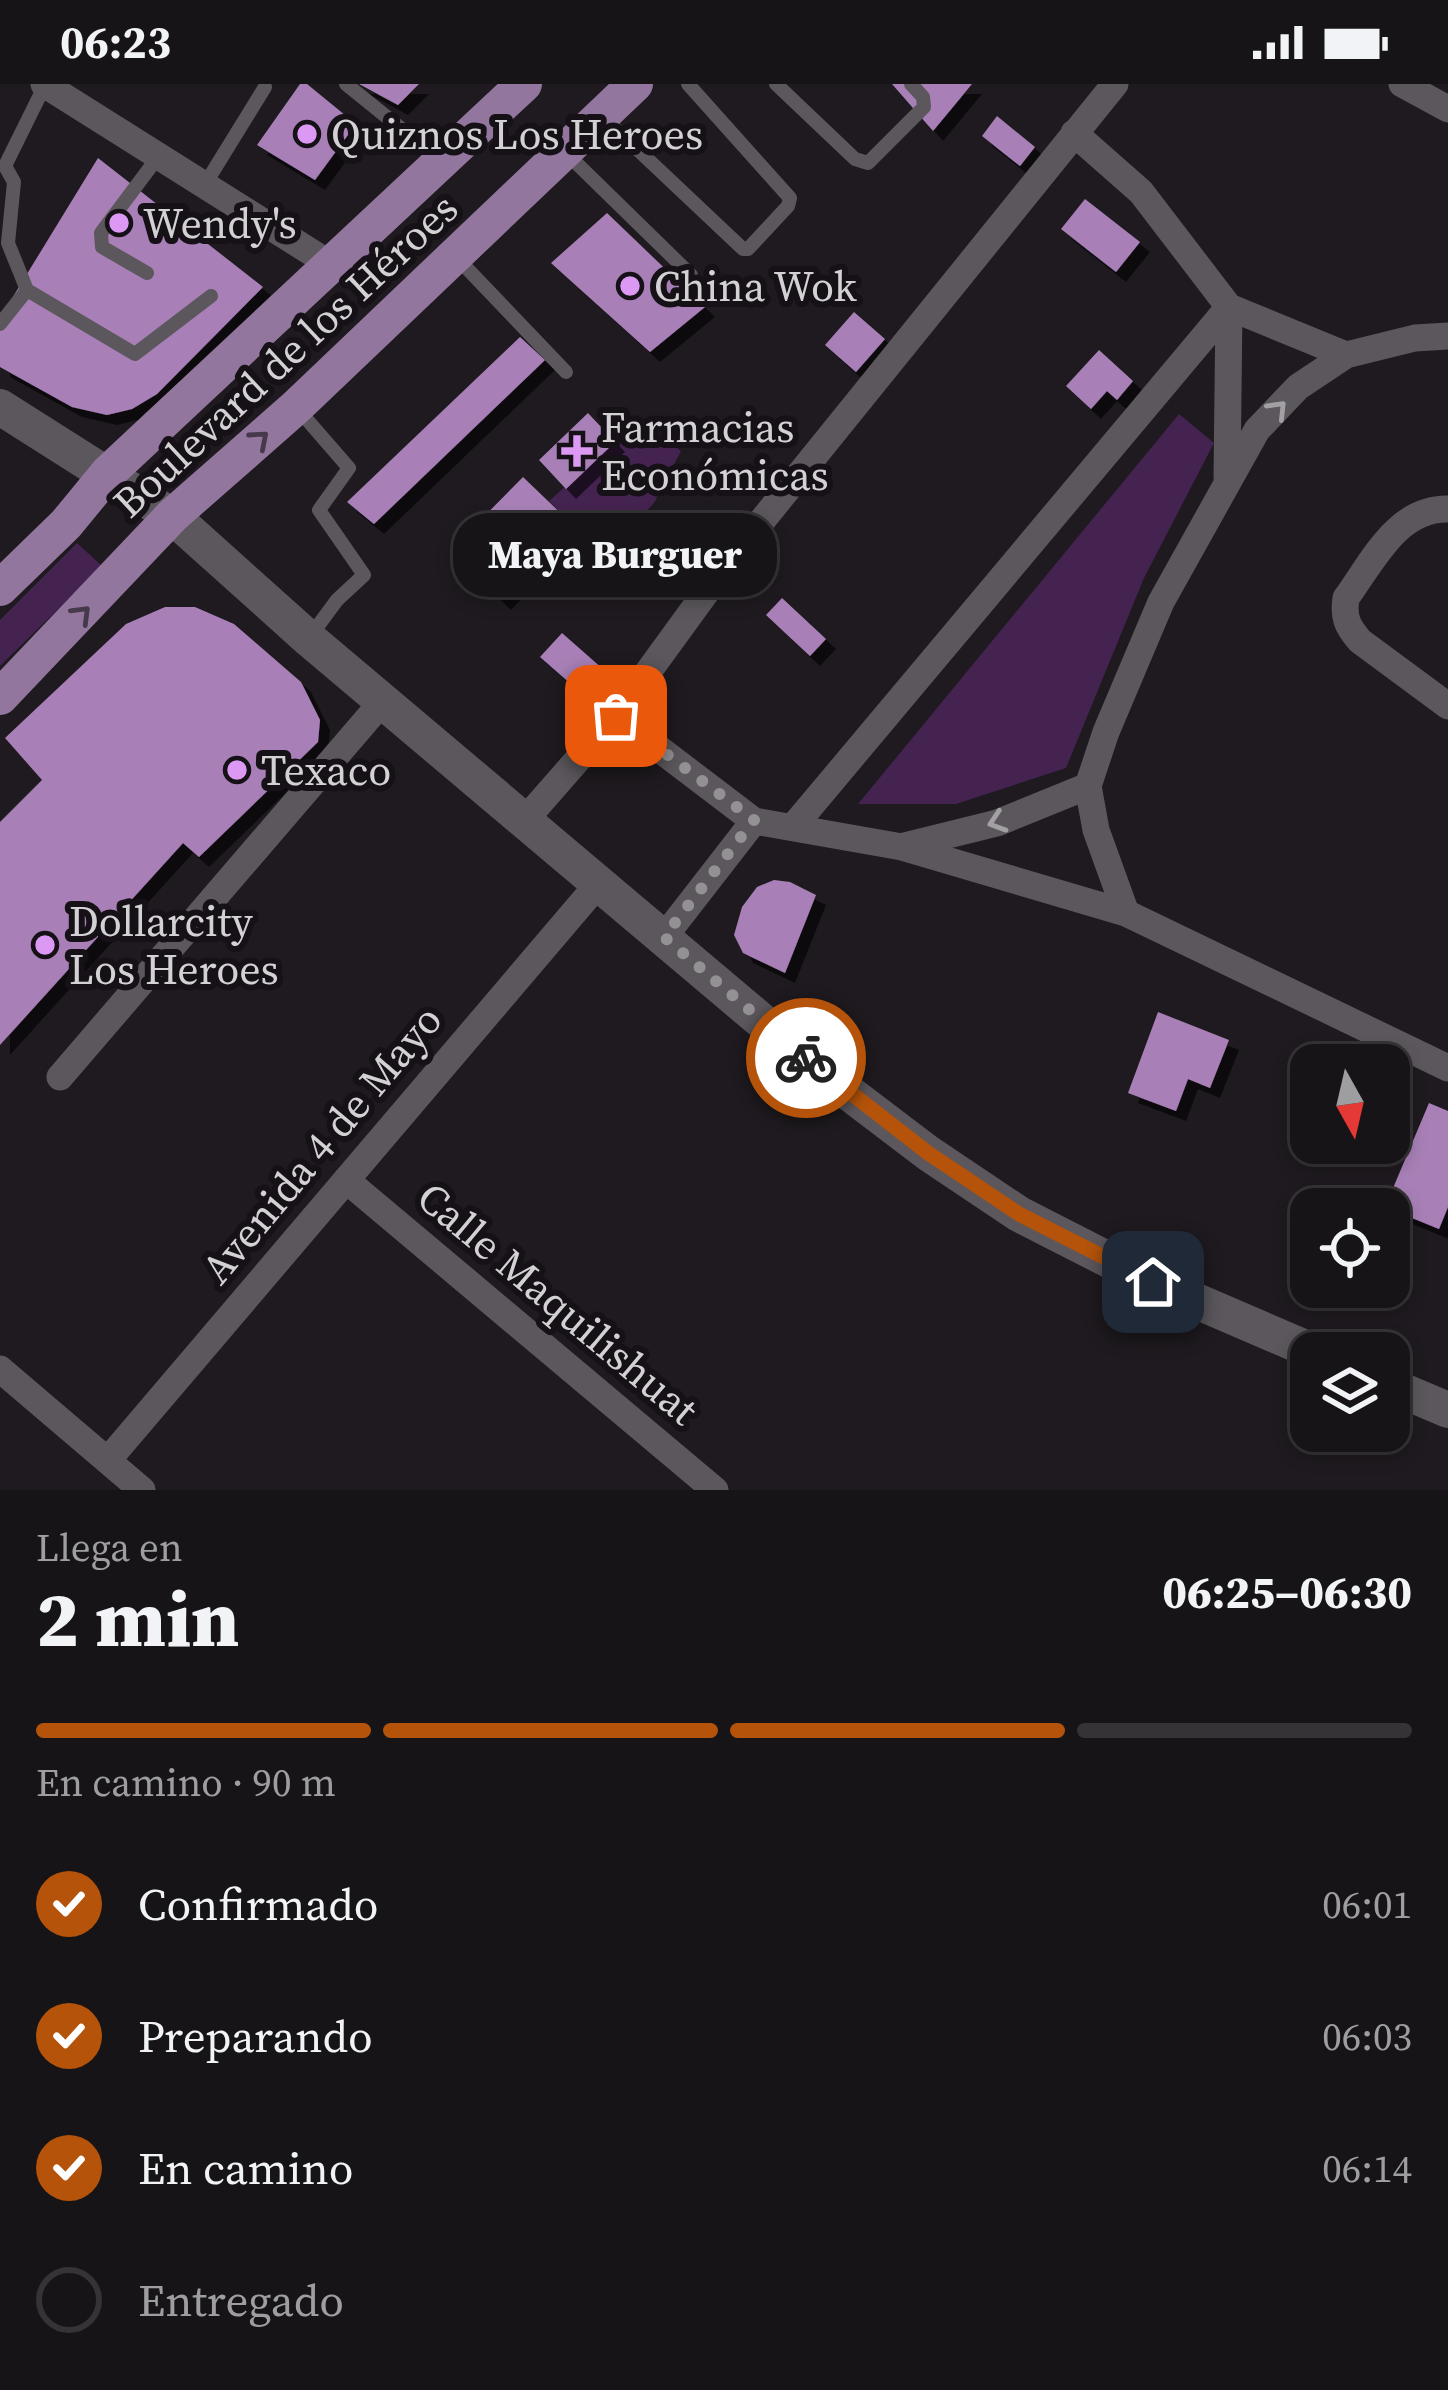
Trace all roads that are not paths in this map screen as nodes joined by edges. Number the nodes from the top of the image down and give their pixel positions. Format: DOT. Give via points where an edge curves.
graph roads {
  1 [pos="44,84"];
  2 [pos="346,84"];
  3 [pos="524,84"];
  4 [pos="635,84"];
  5 [pos="688,84"];
  6 [pos="776,84"];
  7 [pos="910,84"];
  8 [pos="1115,84"];
  9 [pos="1402,84"];
  10 [pos="265,87"];
  11 [pos="1448,109"];
  12 [pos="602,116"];
  13 [pos="1074,133"];
  14 [pos="565,152"];
  15 [pos="158,157"];
  16 [pos="442,162"];
  17 [pos="204,186"];
  18 [pos="455,257"];
  19 [pos="333,266"];
  20 [pos="147,273"];
  21 [pos="691,275"];
  22 [pos="27,290"];
  23 [pos="211,296"];
  24 [pos="1229,307"];
  25 [pos="0,324"];
  26 [pos="1448,336"];
  27 [pos="1346,355"];
  28 [pos="566,373"];
  29 [pos="0,407"];
  30 [pos="296,407"];
  31 [pos="108,472"];
  32 [pos="1227,480"];
  33 [pos="1448,509"];
  34 [pos="172,516"];
  35 [pos="0,589"];
  36 [pos="308,639"];
  37 [pos="0,697"];
  38 [pos="383,701"];
  39 [pos="1448,706"];
  40 [pos="616,716"];
  41 [pos="1088,786"];
  42 [pos="754,820"];
  43 [pos="524,821"];
  44 [pos="793,827"];
  45 [pos="902,847"];
  46 [pos="599,884"];
  47 [pos="1126,913"];
  48 [pos="664,937"];
  49 [pos="1448,1068"];
  50 [pos="60,1077"];
  51 [pos="346,1180"];
  52 [pos="1290,1342"];
  53 [pos="0,1370"];
  54 [pos="1410,1393"];
  55 [pos="1448,1410"];
  56 [pos="108,1460"];
  57 [pos="705,1486"];
  58 [pos="142,1490"];
  1 -- 15 [label="street"];
  1 -- 22 [label="lane" via="5,166 14,182 8,244"];
  2 -- 16 [label="lane"];
  3 -- 16 [label="main road, Boulevard de los Héroes"];
  4 -- 12 [label="main road, Boulevard de los Héroes"];
  5 -- 12 [label="lane" via="790,198 748,249"];
  6 -- 7 [label="lane" via="861,163 924,107"];
  8 -- 13 [label="street"];
  9 -- 11 [label="street"];
  10 -- 17 [label="lane"];
  12 -- 14 [label="main road, Boulevard de los Héroes"];
  13 -- 24 [label="street" via="1141,191"];
  13 -- 40 [label="street" via="723,569"];
  14 -- 18 [label="main road, Boulevard de los Héroes"];
  14 -- 21 [label="lane"];
  15 -- 17 [label="street"];
  15 -- 20 [label="lane" via="100,240"];
  16 -- 19 [label="main road, Boulevard de los Héroes"];
  17 -- 19 [label="street"];
  18 -- 28 [label="lane"];
  18 -- 30 [label="main road, Boulevard de los Héroes"];
  19 -- 31 [label="main road, Boulevard de los Héroes"];
  22 -- 23 [label="lane" via="135,354"];
  22 -- 25 [label="lane"];
  24 -- 27 [label="street"];
  24 -- 32 [label="street"];
  24 -- 44 [label="street"];
  26 -- 27 [label="street"];
  32 -- 27 [label="street, one-way" via="1257,430"];
  29 -- 31 [label="street"];
  34 -- 30 [label="main road, Boulevard de los Héroes, one-way"];
  30 -- 36 [label="lane" via="349,468 319,510 364,575"];
  31 -- 34 [label="street"];
  31 -- 35 [label="main road, Boulevard de los Héroes"];
  32 -- 41 [label="street" via="1161,602"];
  33 -- 39 [label="street" via="1405,518 1346,598 1343,614 1360,641"];
  34 -- 36 [label="street"];
  37 -- 34 [label="main road, Boulevard de los Héroes, one-way"];
  36 -- 38 [label="street"];
  38 -- 43 [label="street"];
  38 -- 50 [label="street"];
  40 -- 42 [label="street"];
  40 -- 43 [label="street"];
  41 -- 45 [label="street, one-way" via="997,823"];
  41 -- 47 [label="street"];
  42 -- 44 [label="street"];
  42 -- 48 [label="street"];
  43 -- 46 [label="street"];
  44 -- 45 [label="street"];
  45 -- 47 [label="street"];
  46 -- 48 [label="street"];
  46 -- 51 [label="street, Avenida 4 de Mayo"];
  47 -- 49 [label="street"];
  48 -- 52 [label="street" via="828,1077 1019,1214"];
  51 -- 56 [label="street, Avenida 4 de Mayo"];
  51 -- 57 [label="street, Calle Maquilishuat"];
  53 -- 56 [label="street"];
  54 -- 55 [label="street"];
  56 -- 58 [label="street"];
}
